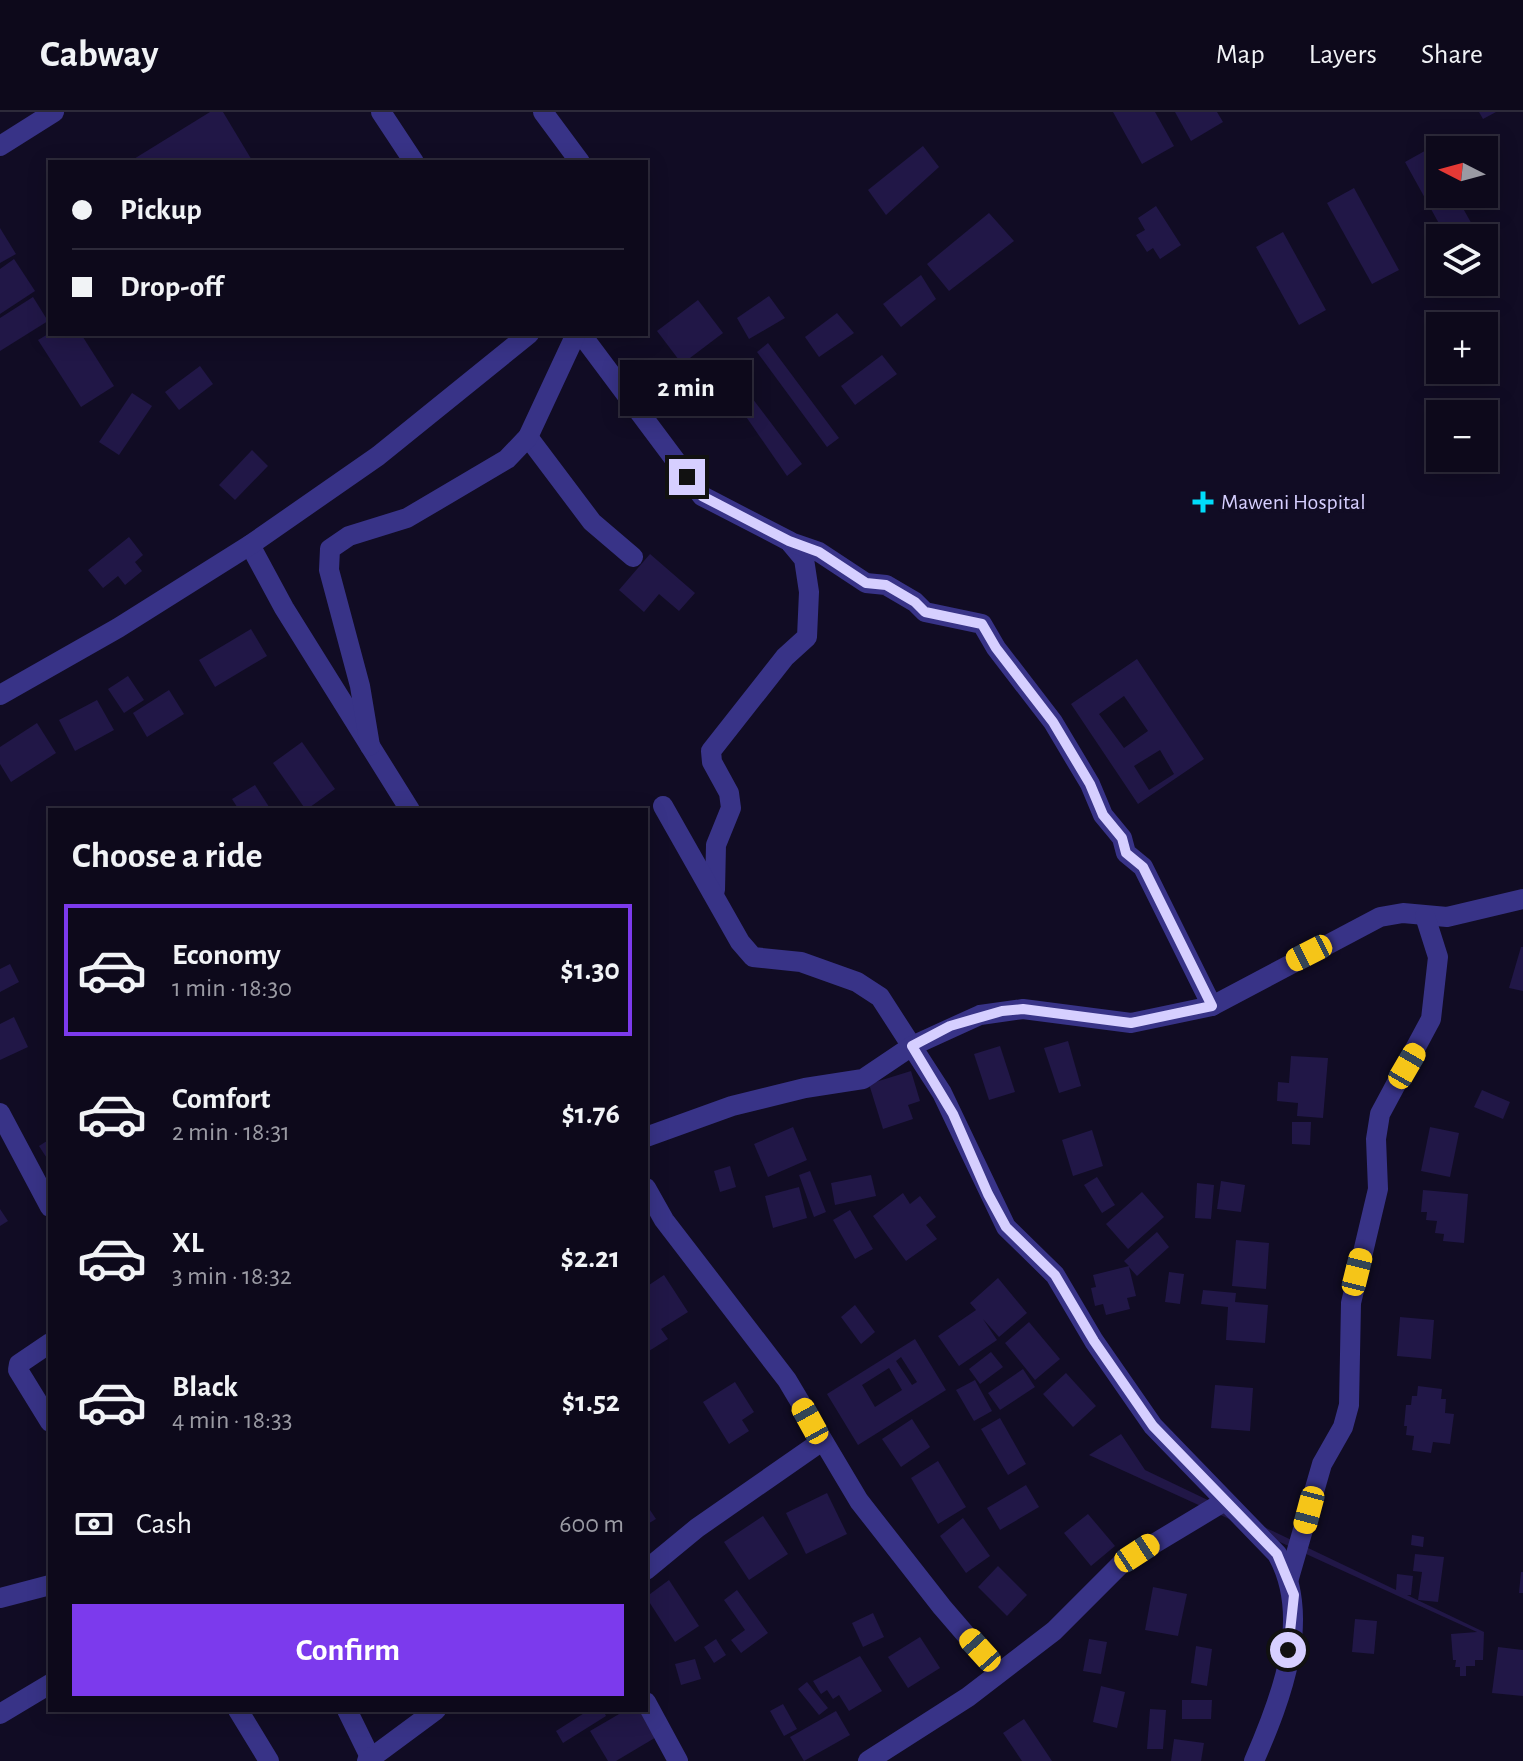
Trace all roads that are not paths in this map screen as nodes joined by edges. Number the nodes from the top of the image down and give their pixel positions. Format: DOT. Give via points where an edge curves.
graph roads {
  1 [pos="54,112"];
  2 [pos="381,112"];
  3 [pos="543,112"];
  4 [pos="0,146"];
  5 [pos="413,160"];
  6 [pos="579,160"];
  7 [pos="525,336"];
  8 [pos="578,336"];
  9 [pos="581,336"];
  10 [pos="528,437"];
  11 [pos="789,541"];
  12 [pos="250,545"];
  13 [pos="633,557"];
  14 [pos="0,695"];
  15 [pos="370,746"];
  16 [pos="663,806"];
  17 [pos="409,808"];
  18 [pos="716,898"];
  19 [pos="1523,899"];
  20 [pos="1425,916"];
  21 [pos="1212,1006"];
  22 [pos="912,1046"];
  23 [pos="0,1113"];
  24 [pos="648,1136"];
  25 [pos="7,1148"];
  26 [pos="648,1192"];
  27 [pos="48,1204"];
  28 [pos="664,1220"];
  29 [pos="648,1232"];
  30 [pos="48,1344"];
  31 [pos="48,1419"];
  32 [pos="822,1441"];
  33 [pos="1225,1501"];
  34 [pos="648,1568"];
  35 [pos="1289,1578"];
  36 [pos="48,1586"];
  37 [pos="0,1598"];
  38 [pos="998,1672"];
  39 [pos="48,1685"];
  40 [pos="648,1706"];
  41 [pos="239,1712"];
  42 [pos="348,1712"];
  43 [pos="433,1712"];
  44 [pos="0,1714"];
  45 [pos="370,1760"];
  46 [pos="269,1761"];
  47 [pos="678,1761"];
  48 [pos="868,1761"];
  49 [pos="1254,1761"];
  1 -- 4 [label="street"];
  2 -- 5 [label="street"];
  3 -- 6 [label="street"];
  7 -- 12 [label="street" via="378,456"];
  8 -- 10 [label="street"];
  9 -- 11 [label="street" via="702,496"];
  10 -- 13 [label="street" via="592,522"];
  10 -- 15 [label="street" via="507,459 456,492 384,528 349,536 330,549 329,570"];
  11 -- 18 [label="street" via="804,559 807,637 711,751 731,808 713,861"];
  11 -- 21 [label="street" via="819,552 866,583 886,585 925,612 986,628 1053,722 1126,853 1143,867"];
  12 -- 14 [label="street"];
  12 -- 15 [label="street"];
  15 -- 17 [label="street"];
  16 -- 18 [label="street"];
  18 -- 22 [label="street" via="753,957 791,959 857,982 880,997"];
  19 -- 20 [label="street" via="1447,917"];
  20 -- 21 [label="street" via="1380,917"];
  20 -- 35 [label="street" via="1438,957 1431,1019 1380,1114 1378,1189 1351,1303 1349,1405 1322,1464"];
  21 -- 22 [label="street" via="1131,1023 1002,1011 950,1026"];
  22 -- 24 [label="street" via="863,1079 782,1093"];
  22 -- 33 [label="street" via="953,1114 1006,1227 1055,1275 1153,1426"];
  23 -- 25 [label="street"];
  25 -- 27 [label="street"];
  26 -- 28 [label="street"];
  28 -- 29 [label="street"];
  28 -- 32 [label="street" via="752,1330"];
  30 -- 31 [label="street" via="18,1370"];
  32 -- 34 [label="street"];
  32 -- 38 [label="street" via="859,1501"];
  33 -- 35 [label="street" via="1269,1543"];
  33 -- 38 [label="street" via="1122,1563 1054,1631"];
  35 -- 49 [label="street" via="1294,1608 1282,1689"];
  36 -- 37 [label="street"];
  38 -- 48 [label="street"];
  39 -- 44 [label="street"];
  40 -- 47 [label="street"];
  41 -- 46 [label="street"];
  42 -- 45 [label="street"];
  43 -- 45 [label="street"];
}
